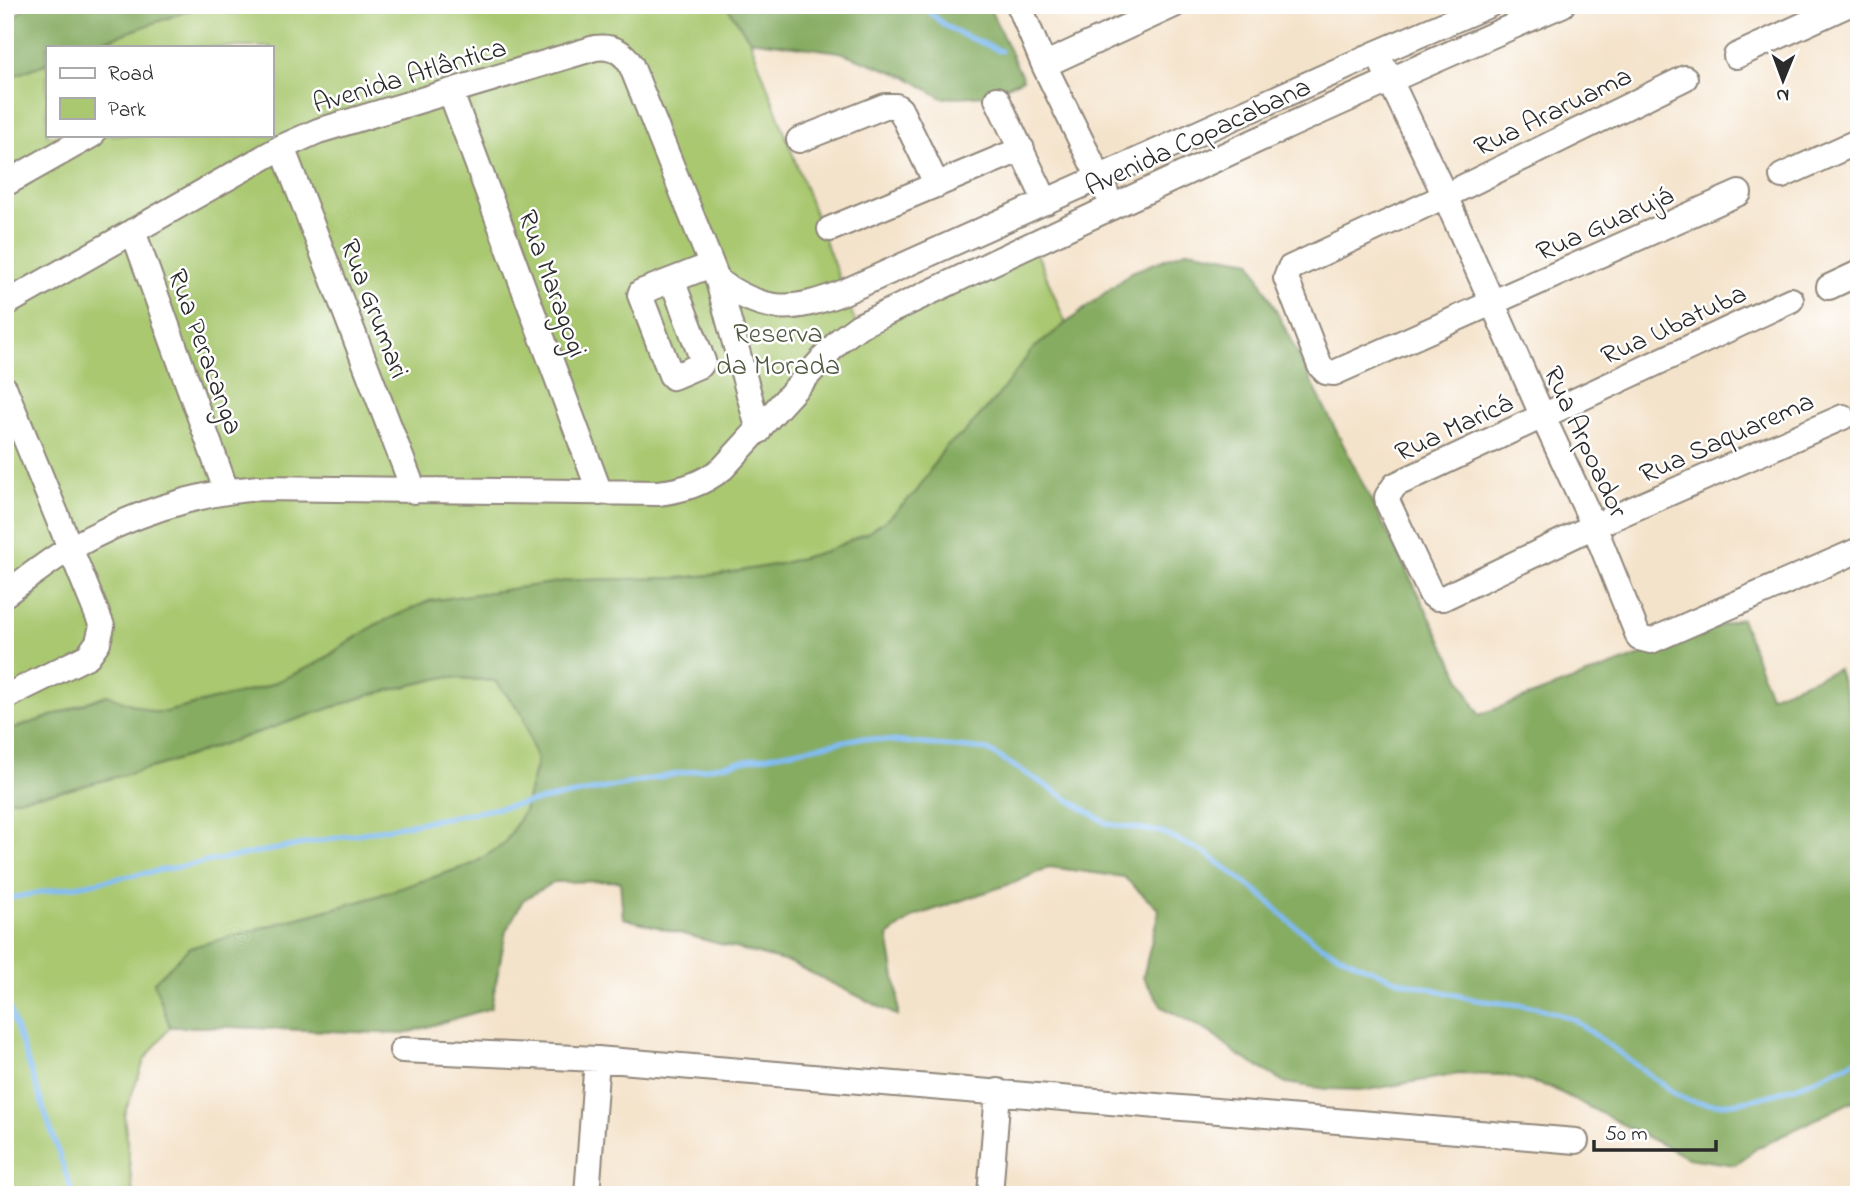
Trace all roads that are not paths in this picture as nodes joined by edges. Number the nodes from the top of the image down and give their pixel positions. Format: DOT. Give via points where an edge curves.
graph roads {
  1 [pos="1019,5"];
  2 [pos="1174,5"];
  3 [pos="1489,5"];
  4 [pos="1562,5"];
  5 [pos="1847,5"];
  6 [pos="1377,52"];
  7 [pos="1736,56"];
  8 [pos="1044,65"];
  9 [pos="1685,78"];
  10 [pos="1390,79"];
  11 [pos="451,93"];
  12 [pos="997,99"];
  13 [pos="90,136"];
  14 [pos="799,140"];
  15 [pos="1859,141"];
  16 [pos="282,147"];
  17 [pos="1022,149"];
  18 [pos="1782,176"];
  19 [pos="1099,177"];
  20 [pos="5,184"];
  21 [pos="937,185"];
  22 [pos="1739,193"];
  23 [pos="1445,196"];
  24 [pos="1046,202"];
  25 [pos="1111,206"];
  26 [pos="830,229"];
  27 [pos="133,231"];
  28 [pos="715,273"];
  29 [pos="1859,273"];
  30 [pos="672,280"];
  31 [pos="1829,287"];
  32 [pos="844,292"];
  33 [pos="1791,300"];
  34 [pos="5,304"];
  35 [pos="1493,304"];
  36 [pos="859,326"];
  37 [pos="5,389"];
  38 [pos="1543,416"];
  39 [pos="1843,417"];
  40 [pos="759,431"];
  41 [pos="226,490"];
  42 [pos="414,491"];
  43 [pos="600,493"];
  44 [pos="1594,526"];
  45 [pos="70,548"];
  46 [pos="1859,550"];
  47 [pos="5,594"];
  48 [pos="5,697"];
  49 [pos="402,1050"];
  50 [pos="597,1059"];
  51 [pos="998,1091"];
  52 [pos="1576,1142"];
  53 [pos="587,1195"];
  54 [pos="989,1195"];
  1 -- 8 [label="street"];
  2 -- 8 [label="street"];
  3 -- 6 [label="street, Avenida Copacabana"];
  4 -- 10 [label="street, Avenida Copacabana"];
  5 -- 7 [label="street"];
  6 -- 10 [label="street, Rua Arpoador"];
  6 -- 19 [label="street, Avenida Copacabana"];
  8 -- 19 [label="street"];
  9 -- 23 [label="street, Rua Araruama"];
  10 -- 23 [label="street, Rua Arpoador"];
  10 -- 25 [label="street, Avenida Copacabana"];
  11 -- 16 [label="street, Avenida Atlântica" via="318,131"];
  11 -- 28 [label="street, Avenida Atlântica" via="595,48 620,52 631,65"];
  11 -- 43 [label="street, Rua Maragogi"];
  12 -- 17 [label="street"];
  13 -- 20 [label="street"];
  14 -- 21 [label="street" via="885,106 896,106"];
  15 -- 18 [label="street"];
  16 -- 27 [label="street, Avenida Atlântica"];
  16 -- 42 [label="street, Rua Grumari"];
  17 -- 21 [label="street"];
  17 -- 24 [label="street"];
  19 -- 24 [label="street, Avenida Copacabana"];
  19 -- 25 [label="street"];
  21 -- 26 [label="street"];
  22 -- 35 [label="street, Rua Guarujá"];
  23 -- 35 [label="street, Rua Arpoador"];
  23 -- 35 [label="street, Rua Araruama" via="1287,271 1320,366 1334,373"];
  24 -- 32 [label="street, Avenida Copacabana"];
  25 -- 36 [label="street, Avenida Copacabana"];
  27 -- 34 [label="street, Avenida Atlântica"];
  27 -- 41 [label="street, Rua Peracanga"];
  28 -- 30 [label="street"];
  28 -- 32 [label="street" via="738,295 764,304 812,304"];
  28 -- 40 [label="street, Avenida Atlântica"];
  29 -- 31 [label="street"];
  32 -- 36 [label="street"];
  33 -- 38 [label="street, Rua Ubatuba"];
  35 -- 38 [label="street, Rua Arpoador"];
  36 -- 40 [label="street"];
  37 -- 45 [label="street"];
  38 -- 44 [label="street, Rua Arpoador"];
  38 -- 44 [label="street, Rua Maricá" via="1395,485 1388,503 1436,598"];
  39 -- 44 [label="street, Rua Saquarema"];
  40 -- 43 [label="street" via="723,468 682,491"];
  41 -- 42 [label="street"];
  41 -- 45 [label="street" via="126,522"];
  42 -- 43 [label="street"];
  44 -- 46 [label="street, Rua Arpoador" via="1644,641"];
  45 -- 47 [label="street"];
  45 -- 48 [label="street" via="102,626 98,642 88,656"];
  49 -- 50 [label="street"];
  50 -- 51 [label="street"];
  50 -- 53 [label="street"];
  51 -- 52 [label="street"];
  51 -- 54 [label="street"];
}
